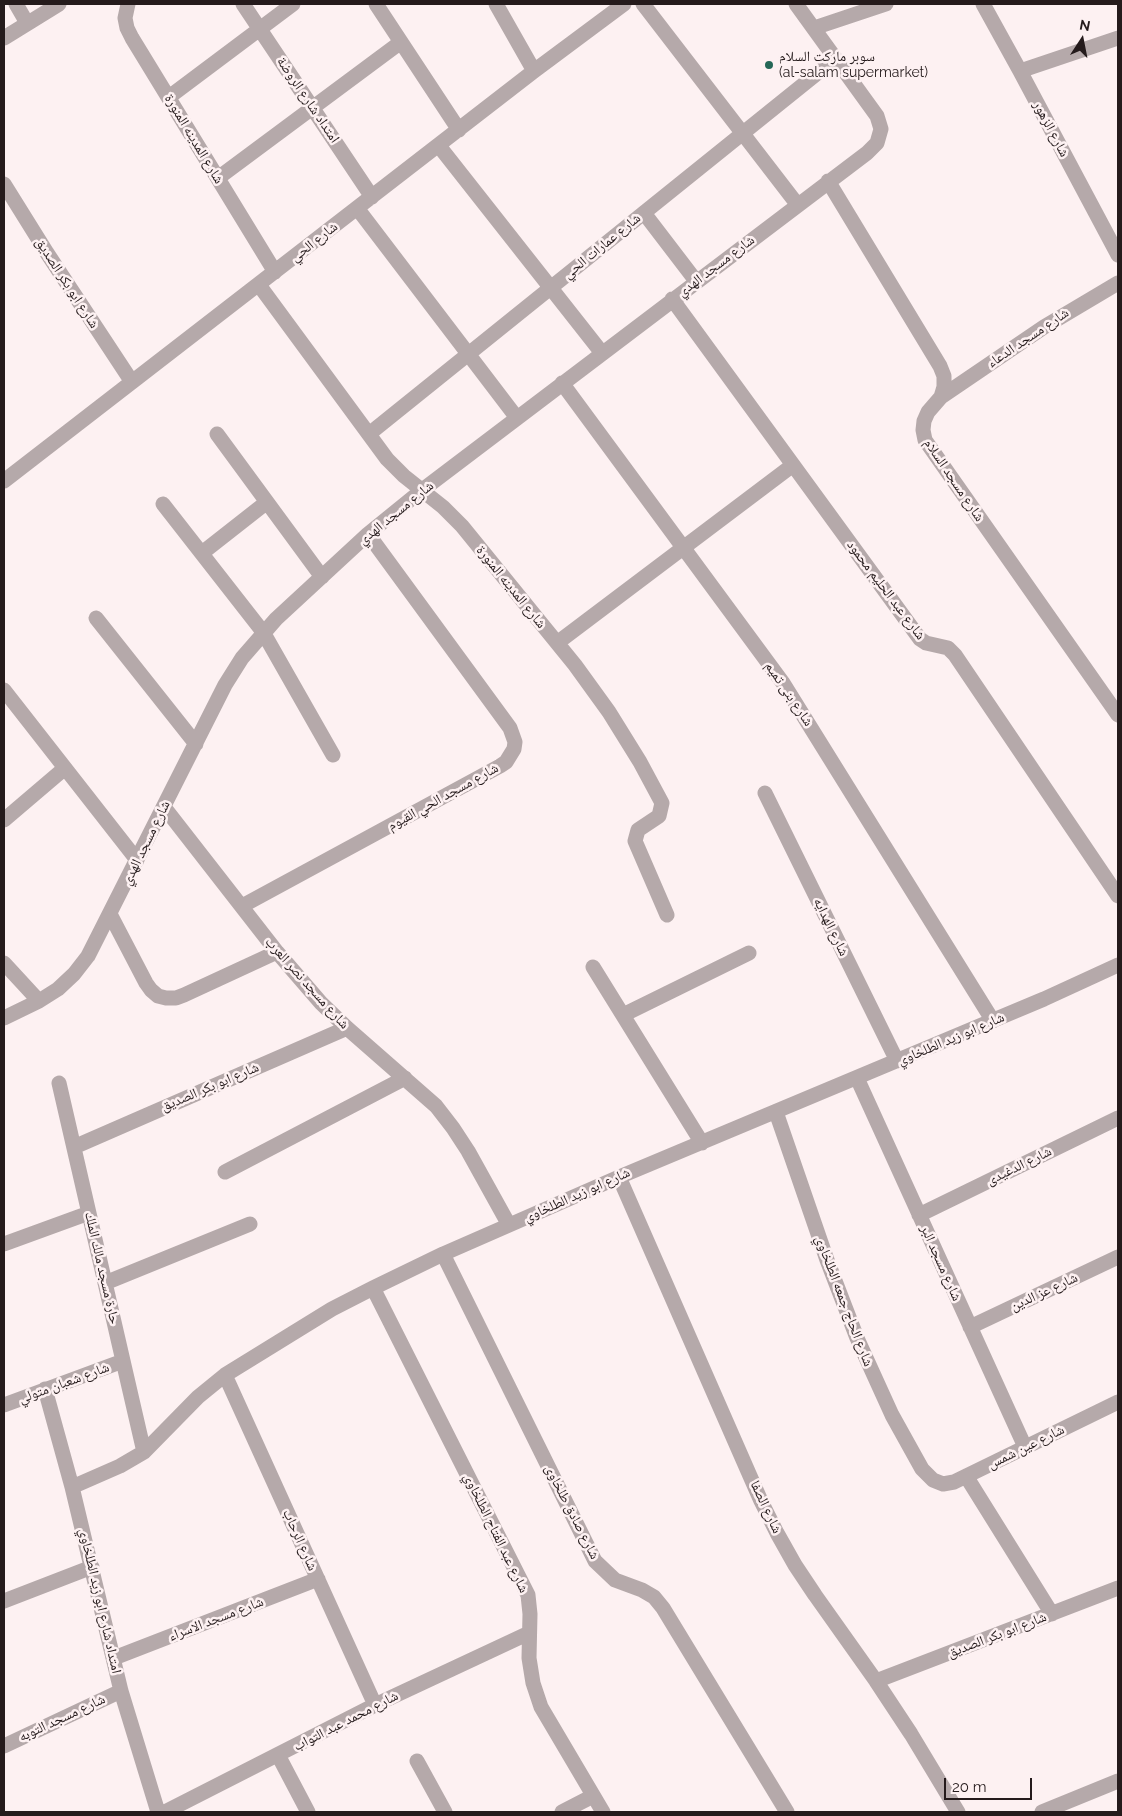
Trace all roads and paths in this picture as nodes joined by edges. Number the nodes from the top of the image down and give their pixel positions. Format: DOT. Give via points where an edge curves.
graph roads {
  1 [pos="16,4"];
  2 [pos="59,4"];
  3 [pos="128,4"];
  4 [pos="243,4"];
  5 [pos="292,4"];
  6 [pos="376,4"];
  7 [pos="496,4"];
  8 [pos="624,4"];
  9 [pos="643,4"];
  10 [pos="796,4"];
  11 [pos="886,4"];
  12 [pos="982,4"];
  13 [pos="27,23"];
  14 [pos="814,28"];
  15 [pos="260,29"];
  16 [pos="4,38"];
  17 [pos="1118,38"];
  18 [pos="401,42"];
  19 [pos="835,59"];
  20 [pos="1020,70"];
  21 [pos="534,71"];
  22 [pos="169,97"];
  23 [pos="313,107"];
  24 [pos="459,130"];
  25 [pos="743,133"];
  26 [pos="438,146"];
  27 [pos="218,178"];
  28 [pos="828,181"];
  29 [pos="4,184"];
  30 [pos="372,197"];
  31 [pos="797,204"];
  32 [pos="357,208"];
  33 [pos="644,213"];
  34 [pos="1118,255"];
  35 [pos="276,272"];
  36 [pos="696,281"];
  37 [pos="1118,283"];
  38 [pos="258,284"];
  39 [pos="551,288"];
  40 [pos="672,299"];
  41 [pos="468,353"];
  42 [pos="602,353"];
  43 [pos="132,382"];
  44 [pos="562,383"];
  45 [pos="941,397"];
  46 [pos="517,418"];
  47 [pos="217,434"];
  48 [pos="368,434"];
  49 [pos="794,465"];
  50 [pos="5,478"];
  51 [pos="421,491"];
  52 [pos="267,502"];
  53 [pos="163,504"];
  54 [pos="368,534"];
  55 [pos="684,547"];
  56 [pos="202,553"];
  57 [pos="322,577"];
  58 [pos="96,618"];
  59 [pos="263,632"];
  60 [pos="557,643"];
  61 [pos="4,690"];
  62 [pos="1118,715"];
  63 [pos="196,744"];
  64 [pos="333,755"];
  65 [pos="65,768"];
  66 [pos="765,793"];
  67 [pos="164,806"];
  68 [pos="4,820"];
  69 [pos="137,860"];
  70 [pos="1118,896"];
  71 [pos="242,906"];
  72 [pos="110,914"];
  73 [pos="667,915"];
  74 [pos="277,952"];
  75 [pos="749,953"];
  76 [pos="4,963"];
  77 [pos="593,967"];
  78 [pos="1117,968"];
  79 [pos="39,1001"];
  80 [pos="622,1015"];
  81 [pos="4,1018"];
  82 [pos="993,1021"];
  83 [pos="347,1028"];
  84 [pos="897,1061"];
  85 [pos="405,1078"];
  86 [pos="857,1078"];
  87 [pos="59,1083"];
  88 [pos="776,1112"];
  89 [pos="1118,1118"];
  90 [pos="702,1143"];
  91 [pos="74,1147"];
  92 [pos="225,1172"];
  93 [pos="619,1177"];
  94 [pos="89,1213"];
  95 [pos="919,1215"];
  96 [pos="250,1224"];
  97 [pos="509,1225"];
  98 [pos="4,1244"];
  99 [pos="443,1254"];
  100 [pos="1118,1258"];
  101 [pos="105,1283"];
  102 [pos="373,1288"];
  103 [pos="970,1327"];
  104 [pos="123,1361"];
  105 [pos="225,1375"];
  106 [pos="46,1390"];
  107 [pos="1118,1402"];
  108 [pos="4,1405"];
  109 [pos="1025,1447"];
  110 [pos="144,1452"];
  111 [pos="966,1476"];
  112 [pos="933,1480"];
  113 [pos="72,1487"];
  114 [pos="92,1567"];
  115 [pos="318,1579"];
  116 [pos="1118,1588"];
  117 [pos="4,1601"];
  118 [pos="1052,1614"];
  119 [pos="529,1633"];
  120 [pos="114,1658"];
  121 [pos="876,1681"];
  122 [pos="121,1691"];
  123 [pos="375,1705"];
  124 [pos="4,1746"];
  125 [pos="278,1755"];
  126 [pos="416,1761"];
  127 [pos="1118,1781"];
  128 [pos="593,1796"];
  129 [pos="158,1812"];
  130 [pos="165,1812"];
  131 [pos="308,1812"];
  132 [pos="445,1812"];
  133 [pos="562,1812"];
  134 [pos="603,1812"];
  135 [pos="787,1812"];
  136 [pos="958,1812"];
  137 [pos="1042,1812"];
  1 -- 13 [label="street"];
  2 -- 13 [label="street"];
  3 -- 22 [label="street, شارع المدينه المنورة" via="127,28"];
  4 -- 15 [label="street, امتداد شارع الروضة"];
  5 -- 15 [label="street"];
  6 -- 18 [label="street"];
  7 -- 21 [label="street"];
  8 -- 21 [label="street, شارع الحي"];
  9 -- 25 [label="street"];
  10 -- 14 [label="street"];
  11 -- 14 [label="street"];
  12 -- 20 [label="street, شارع الزهور"];
  13 -- 16 [label="street"];
  14 -- 19 [label="street"];
  15 -- 22 [label="street"];
  15 -- 23 [label="street, امتداد شارع الروضة"];
  17 -- 20 [label="street"];
  18 -- 23 [label="street"];
  18 -- 24 [label="street"];
  19 -- 25 [label="street, شارع عمارات الحي"];
  19 -- 28 [label="street, شارع مسجد الهدي" via="876,116 880,123 880,136 873,148"];
  20 -- 34 [label="street, شارع الزهور"];
  21 -- 24 [label="street, شارع الحي"];
  22 -- 27 [label="street, شارع المدينه المنورة"];
  23 -- 27 [label="street"];
  23 -- 30 [label="street, امتداد شارع الروضة"];
  24 -- 26 [label="street, شارع الحي"];
  25 -- 31 [label="street"];
  25 -- 33 [label="street, شارع عمارات الحي"];
  26 -- 30 [label="street, شارع الحي"];
  26 -- 39 [label="street"];
  27 -- 35 [label="street, شارع المدينه المنورة"];
  28 -- 31 [label="street, شارع مسجد الهدي"];
  28 -- 45 [label="street" via="940,366 944,376"];
  29 -- 43 [label="street, شارع ابو بكر الصديق"];
  30 -- 32 [label="street, شارع الحي"];
  31 -- 36 [label="street, شارع مسجد الهدي"];
  32 -- 35 [label="street, شارع الحي"];
  32 -- 41 [label="street"];
  33 -- 36 [label="street"];
  33 -- 39 [label="street, شارع عمارات الحي"];
  35 -- 38 [label="street, شارع الحي"];
  36 -- 40 [label="street, شارع مسجد الهدي"];
  37 -- 45 [label="street, شارع مسجد الدعاء" via="1044,327"];
  38 -- 43 [label="street, شارع الحي"];
  38 -- 48 [label="street, شارع المدينه المنورة"];
  39 -- 41 [label="street, شارع عمارات الحي"];
  39 -- 42 [label="street"];
  40 -- 42 [label="street, شارع مسجد الهدي"];
  40 -- 49 [label="street, شارع عبد الحليم محمود"];
  41 -- 46 [label="street"];
  41 -- 48 [label="street, شارع عمارات الحي"];
  42 -- 44 [label="street, شارع مسجد الهدي"];
  43 -- 50 [label="street, شارع الحي"];
  44 -- 46 [label="street, شارع مسجد الهدي"];
  44 -- 55 [label="street, شارع بنى تميم"];
  45 -- 62 [label="street, شارع مسجد السلام" via="924,421 925,440"];
  46 -- 51 [label="street, شارع مسجد الهدي"];
  47 -- 52 [label="street"];
  48 -- 51 [label="street, شارع المدينه المنورة" via="387,459"];
  49 -- 55 [label="street"];
  49 -- 70 [label="street, شارع عبد الحليم محمود" via="920,639 952,651"];
  51 -- 54 [label="street, شارع مسجد الهدي"];
  51 -- 60 [label="street, شارع المدينه المنورة" via="462,526"];
  52 -- 56 [label="street"];
  52 -- 57 [label="street"];
  53 -- 56 [label="street"];
  54 -- 57 [label="street, شارع مسجد الهدي"];
  54 -- 71 [label="street, شارع مسجد الحي القيوم" via="510,728 514,750 500,766"];
  55 -- 60 [label="street"];
  55 -- 82 [label="street, شارع بنى تميم" via="792,697"];
  56 -- 59 [label="street"];
  57 -- 59 [label="street, شارع مسجد الهدي"];
  58 -- 63 [label="street"];
  59 -- 63 [label="street, شارع مسجد الهدي" via="225,685"];
  59 -- 64 [label="street"];
  60 -- 73 [label="street, شارع المدينه المنورة" via="609,712 660,799 662,808 659,816 638,830 635,841"];
  61 -- 65 [label="street"];
  63 -- 67 [label="street, شارع مسجد الهدي"];
  65 -- 68 [label="street"];
  65 -- 69 [label="street"];
  66 -- 84 [label="street, شارع الهدايه"];
  67 -- 69 [label="street, شارع مسجد الهدي"];
  67 -- 71 [label="street, شارع مسجد نصر العرب"];
  69 -- 72 [label="street, شارع مسجد الهدي"];
  71 -- 74 [label="street, شارع مسجد نصر العرب"];
  72 -- 74 [label="street" via="146,983 158,996 166,998 184,995"];
  72 -- 79 [label="street, شارع مسجد الهدي" via="88,956 74,974"];
  74 -- 83 [label="street, شارع مسجد نصر العرب"];
  75 -- 80 [label="street"];
  76 -- 79 [label="street"];
  77 -- 80 [label="street"];
  78 -- 82 [label="street, شارع ابو زيد الطلخاوي"];
  79 -- 81 [label="street, شارع مسجد الهدي"];
  80 -- 90 [label="street"];
  82 -- 84 [label="street, شارع ابو زيد الطلخاوي"];
  83 -- 85 [label="street, شارع مسجد نصر العرب"];
  83 -- 91 [label="street, شارع ابو بكر الصديق"];
  84 -- 86 [label="street, شارع ابو زيد الطلخاوي"];
  85 -- 92 [label="street"];
  85 -- 97 [label="street, شارع مسجد نصر العرب" via="436,1106 453,1128"];
  86 -- 88 [label="street, شارع ابو زيد الطلخاوي"];
  86 -- 95 [label="street, شارع مسجد البر"];
  87 -- 91 [label="street, حارة مسجد مالك الملك"];
  88 -- 90 [label="street, شارع ابو زيد الطلخاوي"];
  88 -- 112 [label="street, شارع الحاج جمعه الطلخاوي" via="857,1338 892,1415 922,1469"];
  89 -- 95 [label="street, شارع الدغيدى"];
  90 -- 93 [label="street, شارع ابو زيد الطلخاوي"];
  91 -- 94 [label="street, حارة مسجد مالك الملك"];
  93 -- 97 [label="street, شارع ابو زيد الطلخاوي"];
  93 -- 121 [label="street, شارع الصفا" via="761,1500 795,1565"];
  94 -- 98 [label="street"];
  94 -- 101 [label="street, حارة مسجد مالك الملك"];
  95 -- 103 [label="street, شارع مسجد البر"];
  96 -- 101 [label="street"];
  97 -- 99 [label="street, شارع ابو زيد الطلخاوي"];
  99 -- 102 [label="street, شارع ابو زيد الطلخاوي"];
  99 -- 135 [label="street, شارع صادق طلخاوى" via="595,1561 615,1580 642,1590 663,1608"];
  100 -- 103 [label="street, شارع عز الدين"];
  101 -- 104 [label="street, حارة مسجد مالك الملك"];
  102 -- 105 [label="street, شارع ابو زيد الطلخاوي" via="332,1309"];
  102 -- 119 [label="street, شارع عبد الفتاح الطلخاوي" via="528,1595"];
  103 -- 109 [label="street, شارع مسجد البر"];
  104 -- 106 [label="street, شارع شعبان متولي"];
  104 -- 110 [label="street, حارة مسجد مالك الملك"];
  105 -- 110 [label="street, شارع ابو زيد الطلخاوي" via="198,1396"];
  105 -- 115 [label="street, شارع الرحاب"];
  106 -- 108 [label="street, شارع شعبان متولي"];
  106 -- 113 [label="street, امتداد شارع ابو زيد الطلخاوي"];
  107 -- 109 [label="street, شارع عين شمس"];
  109 -- 111 [label="street, شارع عين شمس"];
  110 -- 113 [label="street, شارع ابو زيد الطلخاوي"];
  111 -- 112 [label="street, شارع عين شمس" via="943,1484"];
  111 -- 118 [label="street"];
  113 -- 114 [label="street, امتداد شارع ابو زيد الطلخاوي"];
  114 -- 117 [label="street"];
  114 -- 120 [label="street, امتداد شارع ابو زيد الطلخاوي"];
  115 -- 120 [label="street, شارع مسجد الاسراء"];
  115 -- 123 [label="street, شارع الرحاب"];
  116 -- 118 [label="street, شارع ابو بكر الصديق"];
  118 -- 121 [label="street, شارع ابو بكر الصديق"];
  119 -- 123 [label="street, شارع محمد عبد التواب"];
  119 -- 128 [label="street, شارع عبد الفتاح الطلخاوي" via="533,1683 541,1707"];
  120 -- 122 [label="street, امتداد شارع ابو زيد الطلخاوي"];
  121 -- 136 [label="street, شارع الصفا"];
  122 -- 124 [label="street, شارع مسجد التوبه"];
  122 -- 129 [label="street, امتداد شارع ابو زيد الطلخاوي"];
  123 -- 125 [label="street, شارع محمد عبد التواب"];
  125 -- 130 [label="street, شارع محمد عبد التواب"];
  125 -- 131 [label="street"];
  126 -- 132 [label="street"];
  127 -- 137 [label="street"];
  128 -- 133 [label="street"];
  128 -- 134 [label="street, شارع عبد الفتاح الطلخاوي"];
}
